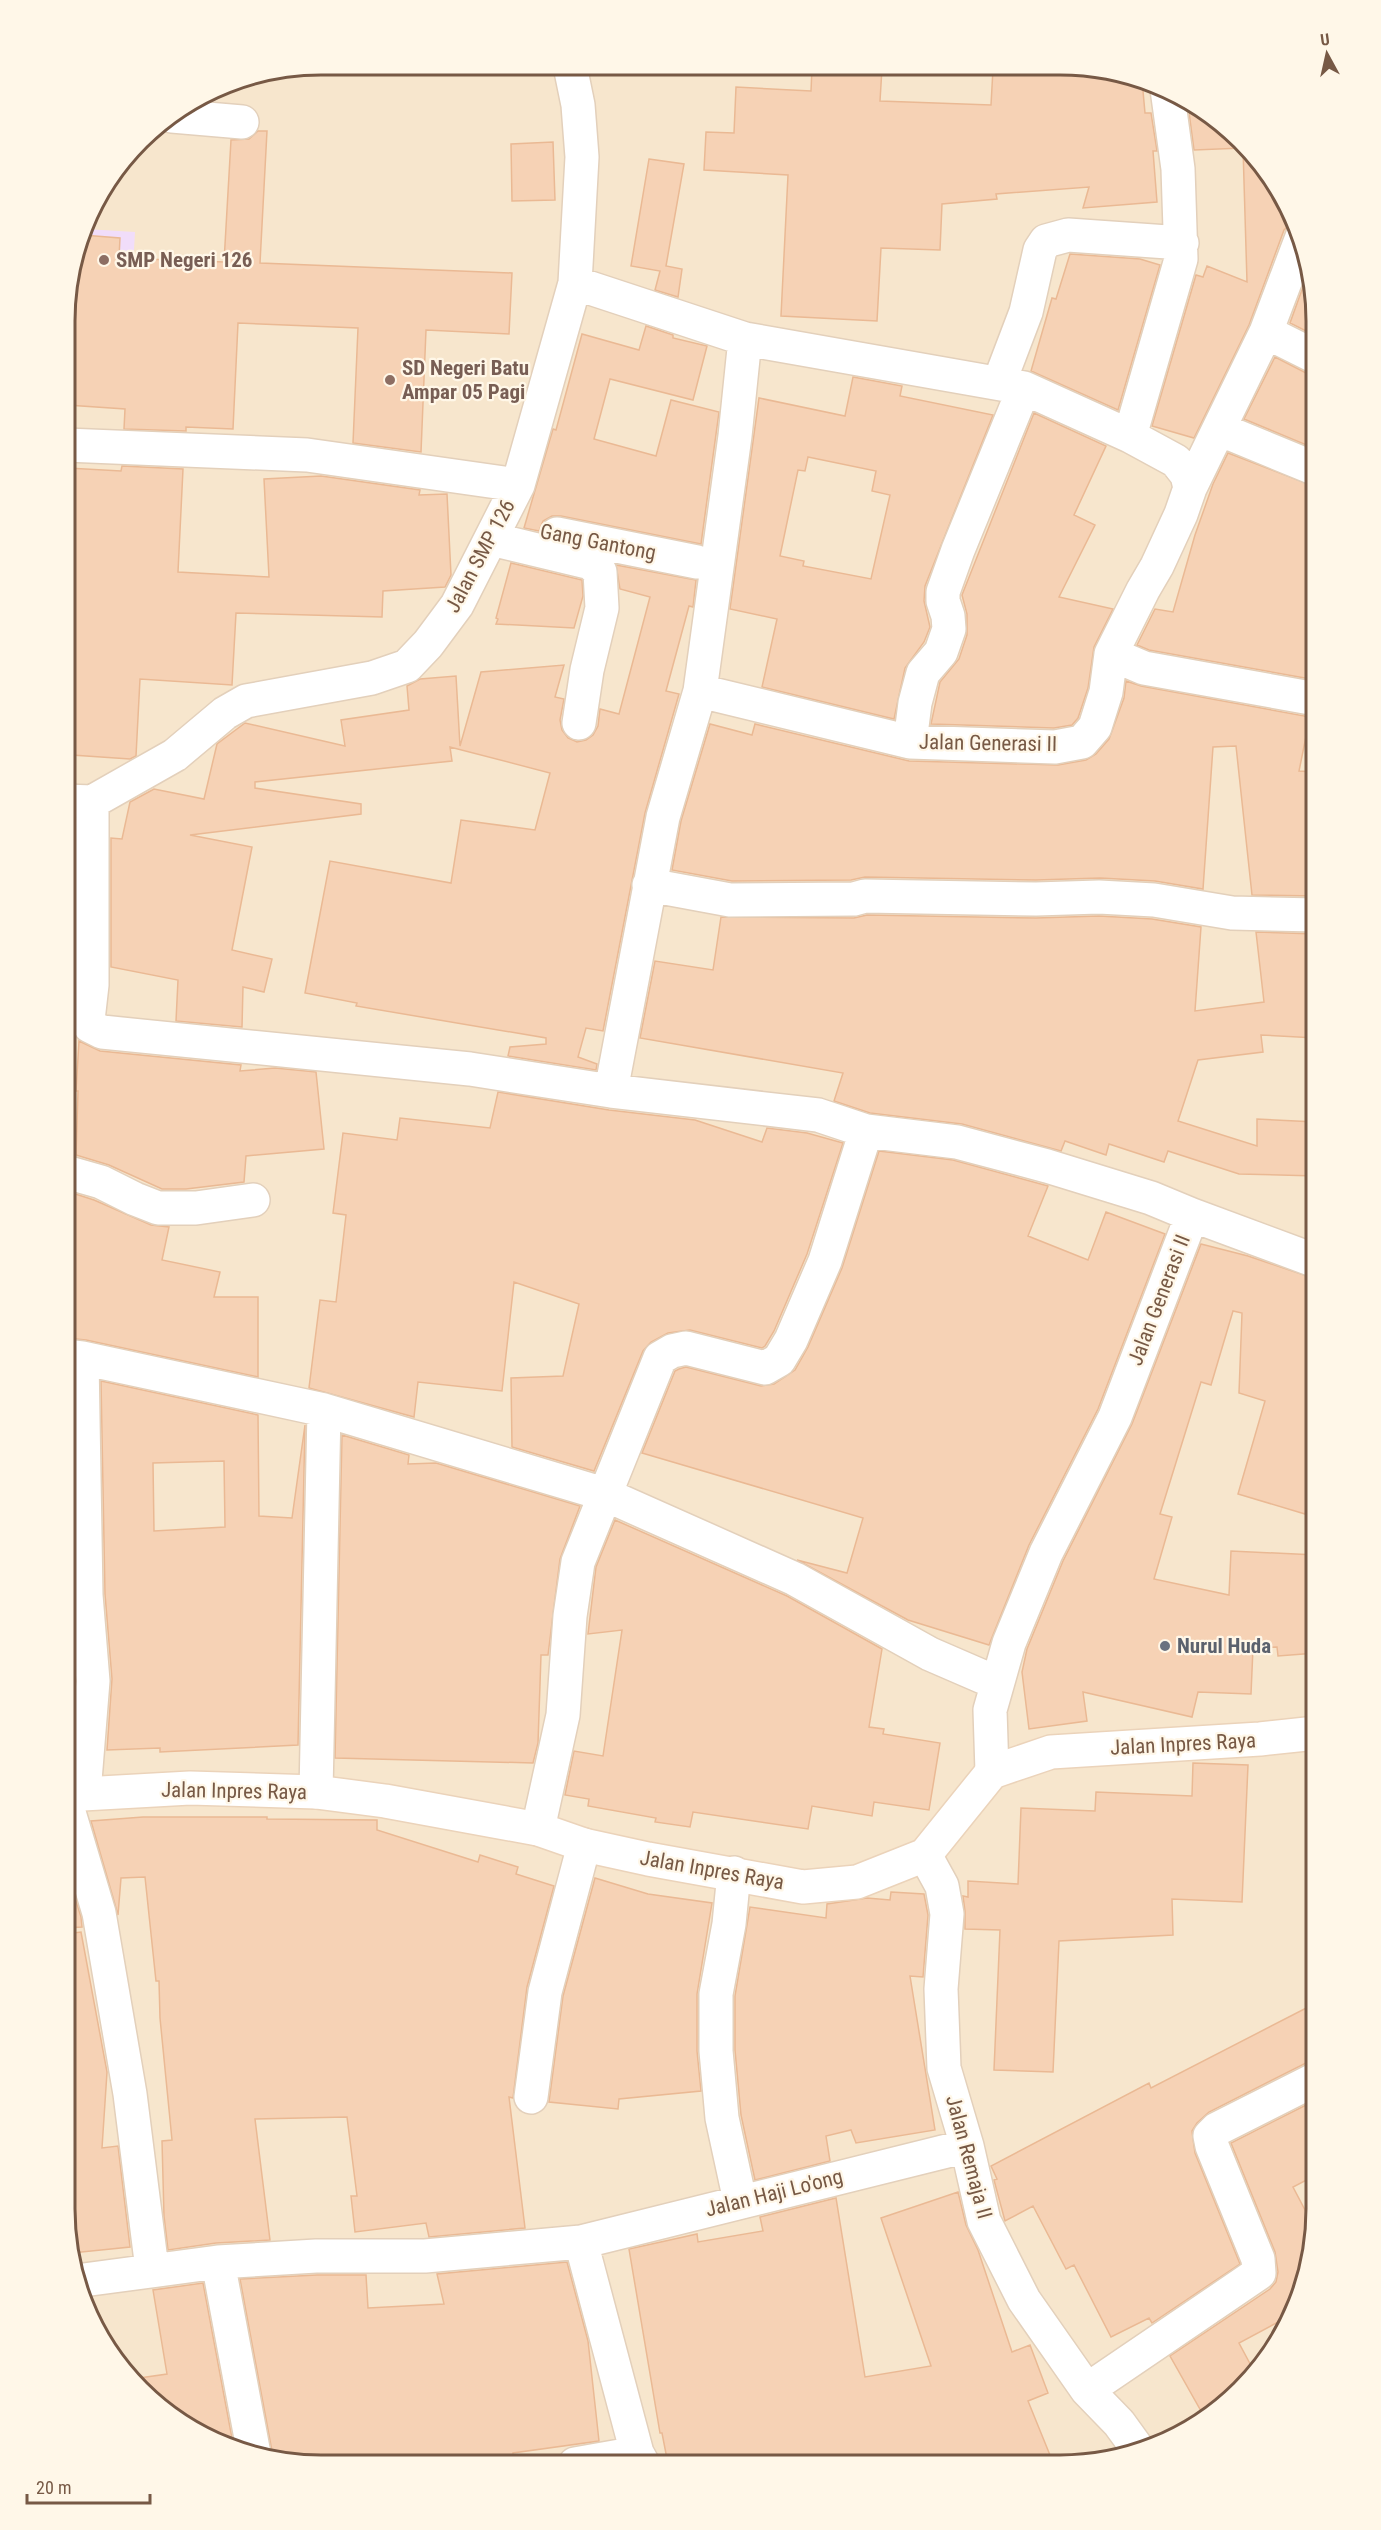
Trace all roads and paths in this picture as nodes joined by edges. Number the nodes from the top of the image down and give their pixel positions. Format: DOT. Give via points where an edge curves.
graph roads {
  1 [pos="572,75"];
  2 [pos="1175,104"];
  3 [pos="183,117"];
  4 [pos="242,122"];
  5 [pos="1182,243"];
  6 [pos="1296,252"];
  7 [pos="574,283"];
  8 [pos="1266,333"];
  9 [pos="745,339"];
  10 [pos="1306,352"];
  11 [pos="1011,385"];
  12 [pos="1219,429"];
  13 [pos="1130,436"];
  14 [pos="75,445"];
  15 [pos="1306,465"];
  16 [pos="518,485"];
  17 [pos="1190,488"];
  18 [pos="495,531"];
  19 [pos="697,562"];
  20 [pos="1111,654"];
  21 [pos="700,691"];
  22 [pos="1306,697"];
  23 [pos="579,723"];
  24 [pos="910,742"];
  25 [pos="79,801"];
  26 [pos="649,885"];
  27 [pos="1306,915"];
  28 [pos="611,1091"];
  29 [pos="866,1131"];
  30 [pos="75,1175"];
  31 [pos="253,1200"];
  32 [pos="1192,1215"];
  33 [pos="1306,1257"];
  34 [pos="75,1357"];
  35 [pos="75,1377"];
  36 [pos="324,1410"];
  37 [pos="604,1494"];
  38 [pos="997,1683"];
  39 [pos="1306,1734"];
  40 [pos="992,1772"];
  41 [pos="75,1775"];
  42 [pos="316,1792"];
  43 [pos="75,1796"];
  44 [pos="75,1813"];
  45 [pos="538,1829"];
  46 [pos="584,1845"];
  47 [pos="925,1855"];
  48 [pos="735,1873"];
  49 [pos="1306,2084"];
  50 [pos="531,2097"];
  51 [pos="967,2146"];
  52 [pos="740,2201"];
  53 [pos="580,2242"];
  54 [pos="218,2262"];
  55 [pos="152,2269"];
  56 [pos="85,2280"];
  57 [pos="1087,2390"];
  58 [pos="1134,2444"];
  59 [pos="253,2446"];
  60 [pos="639,2455"];
  1 -- 7 [label="street, Jalan SMP 126" via="582,158"];
  2 -- 5 [label="street"];
  3 -- 4 [label="street"];
  5 -- 11 [label="street" via="1068,235 1047,241 1040,250"];
  5 -- 13 [label="street" via="1181,259"];
  6 -- 8 [label="street, Jalan Generasi II"];
  7 -- 9 [label="street"];
  7 -- 16 [label="street, Jalan SMP 126"];
  8 -- 10 [label="street"];
  8 -- 12 [label="street, Jalan Generasi II"];
  9 -- 11 [label="street"];
  9 -- 21 [label="street"];
  11 -- 13 [label="street"];
  11 -- 24 [label="street" via="943,592 949,629 941,652 923,673"];
  12 -- 15 [label="street"];
  12 -- 17 [label="street, Jalan Generasi II"];
  13 -- 17 [label="street" via="1180,465"];
  14 -- 16 [label="street" via="307,455"];
  16 -- 18 [label="street, Jalan SMP 126"];
  17 -- 20 [label="street, Jalan Generasi II" via="1170,539"];
  18 -- 19 [label="street, Gang Gantong"];
  18 -- 23 [label="street" via="591,563 600,572 602,608"];
  18 -- 25 [label="street, Jalan SMP 126" via="457,605 407,666 372,678 246,701 225,713 175,755"];
  20 -- 22 [label="street" via="1144,668"];
  20 -- 24 [label="street, Jalan Generasi II" via="1106,692 1095,728 1082,742 1055,747"];
  21 -- 24 [label="street, Jalan Generasi II"];
  21 -- 26 [label="street" via="663,817"];
  25 -- 28 [label="street, Jalan Generasi II" via="92,985 87,1020 90,1026 102,1032 470,1069"];
  26 -- 27 [label="street" via="730,900 1099,897 1154,900 1232,912"];
  26 -- 28 [label="street"];
  28 -- 29 [label="street, Jalan Generasi II" via="818,1116"];
  29 -- 32 [label="street, Jalan Generasi II" via="957,1142 1151,1198"];
  29 -- 37 [label="street" via="825,1261 779,1360 765,1368 686,1348 660,1358"];
  30 -- 31 [label="street" via="158,1208 196,1208"];
  32 -- 33 [label="street"];
  32 -- 38 [label="street, Jalan Generasi II" via="1115,1417 1046,1553"];
  34 -- 36 [label="street"];
  35 -- 41 [label="street" via="93,1681"];
  36 -- 37 [label="street"];
  36 -- 42 [label="street"];
  37 -- 38 [label="street" via="795,1579 930,1654"];
  37 -- 45 [label="street" via="578,1562 562,1715"];
  38 -- 40 [label="street, Jalan Generasi II" via="990,1710"];
  39 -- 40 [label="street, Jalan Inpres Raya" via="1051,1752"];
  40 -- 47 [label="street, Jalan Inpres Raya"];
  42 -- 43 [label="street, Jalan Inpres Raya" via="190,1788"];
  42 -- 45 [label="street, Jalan Inpres Raya"];
  44 -- 55 [label="street" via="99,1913 130,2094"];
  45 -- 46 [label="street, Jalan Inpres Raya"];
  46 -- 48 [label="street, Jalan Inpres Raya"];
  46 -- 50 [label="street" via="545,1992"];
  47 -- 48 [label="street, Jalan Inpres Raya" via="857,1882 803,1887"];
  47 -- 51 [label="street, Jalan Remaja II" via="942,1886 947,1914 941,1989 944,2068"];
  48 -- 52 [label="street" via="716,1994 716,2051 722,2118"];
  49 -- 57 [label="street" via="1210,2136 1258,2259 1259,2273"];
  51 -- 52 [label="street, Jalan Haji Lo'ong"];
  51 -- 57 [label="street, Jalan Remaja II" via="984,2221 1024,2300"];
  52 -- 53 [label="street, Jalan Haji Lo'ong"];
  53 -- 54 [label="street, Jalan Haji Lo'ong" via="425,2256 316,2256"];
  53 -- 60 [label="street"];
  54 -- 55 [label="street, Jalan Haji Lo'ong"];
  54 -- 59 [label="street"];
  55 -- 56 [label="street, Jalan Haji Lo'ong"];
  57 -- 58 [label="street, Jalan Remaja II"];
}
